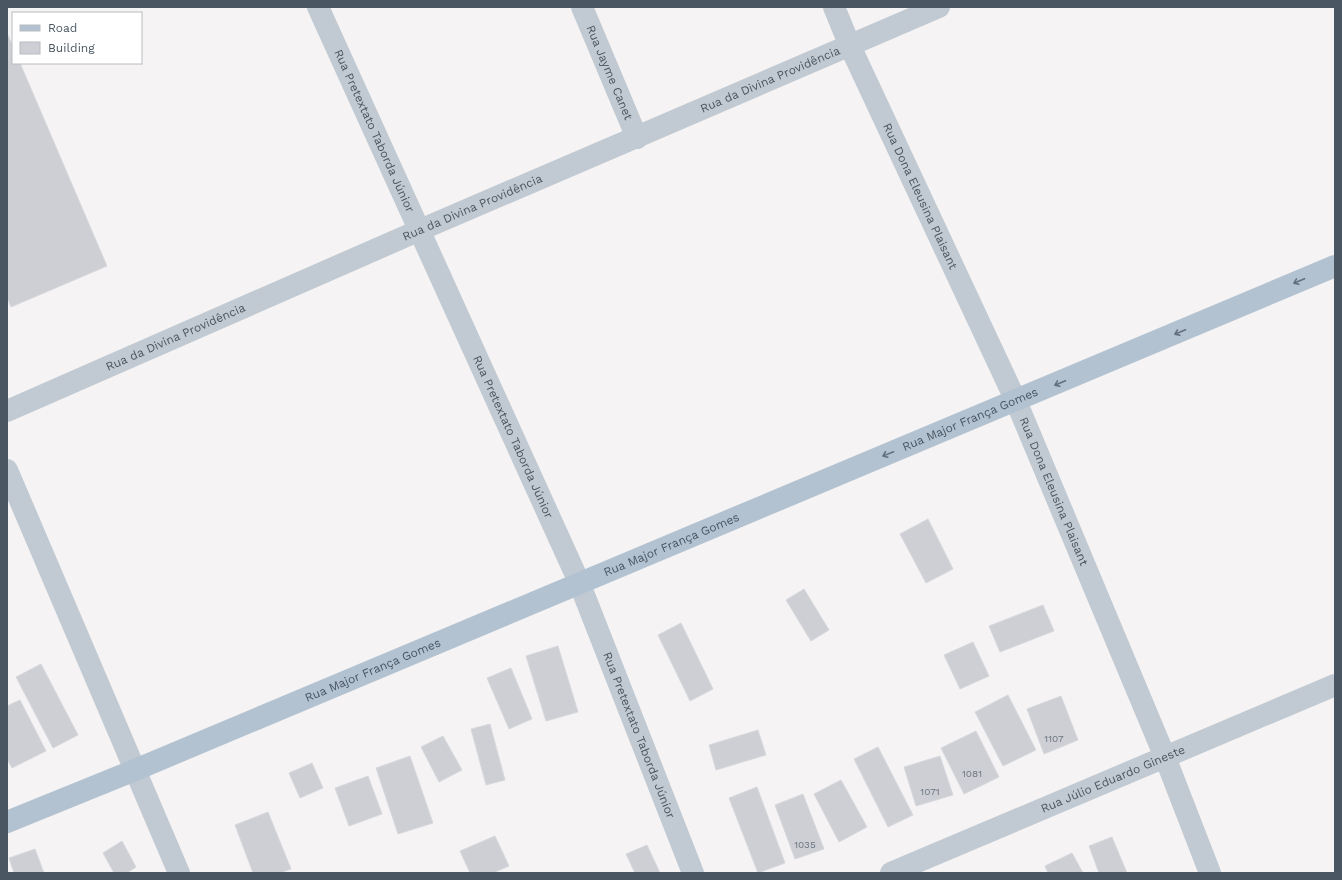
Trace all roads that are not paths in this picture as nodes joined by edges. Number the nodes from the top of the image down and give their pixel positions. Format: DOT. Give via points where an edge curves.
graph roads {
  1 [pos="318,7"];
  2 [pos="582,7"];
  3 [pos="834,7"];
  4 [pos="940,7"];
  5 [pos="850,46"];
  6 [pos="637,138"];
  7 [pos="420,230"];
  8 [pos="1335,266"];
  9 [pos="1016,401"];
  10 [pos="7,411"];
  11 [pos="7,470"];
  12 [pos="579,582"];
  13 [pos="1335,685"];
  14 [pos="1165,757"];
  15 [pos="135,770"];
  16 [pos="7,822"];
  17 [pos="179,873"];
  18 [pos="693,873"];
  19 [pos="891,873"];
  20 [pos="1210,873"];
  1 -- 7 [label="street, Rua Pretextato Taborda Júnior"];
  2 -- 6 [label="street, Rua Jayme Canet"];
  3 -- 5 [label="street, Rua Dona Eleusina Plaisant"];
  4 -- 5 [label="street, Rua da Divina Providência"];
  5 -- 6 [label="street, Rua da Divina Providência"];
  5 -- 9 [label="street, Rua Dona Eleusina Plaisant"];
  6 -- 7 [label="street, Rua da Divina Providência"];
  7 -- 10 [label="street, Rua da Divina Providência"];
  7 -- 12 [label="street, Rua Pretextato Taborda Júnior"];
  8 -- 9 [label="main road, Rua Major França Gomes, one-way"];
  9 -- 12 [label="main road, Rua Major França Gomes, one-way"];
  9 -- 14 [label="street, Rua Dona Eleusina Plaisant"];
  11 -- 15 [label="street"];
  12 -- 15 [label="main road, Rua Major França Gomes"];
  12 -- 18 [label="street, Rua Pretextato Taborda Júnior"];
  13 -- 14 [label="street, Rua Júlio Eduardo Gineste"];
  14 -- 19 [label="street, Rua Júlio Eduardo Gineste"];
  14 -- 20 [label="street, Rua Dona Eleusina Plaisant"];
  15 -- 16 [label="main road, Rua Major França Gomes"];
  15 -- 17 [label="street"];
}
